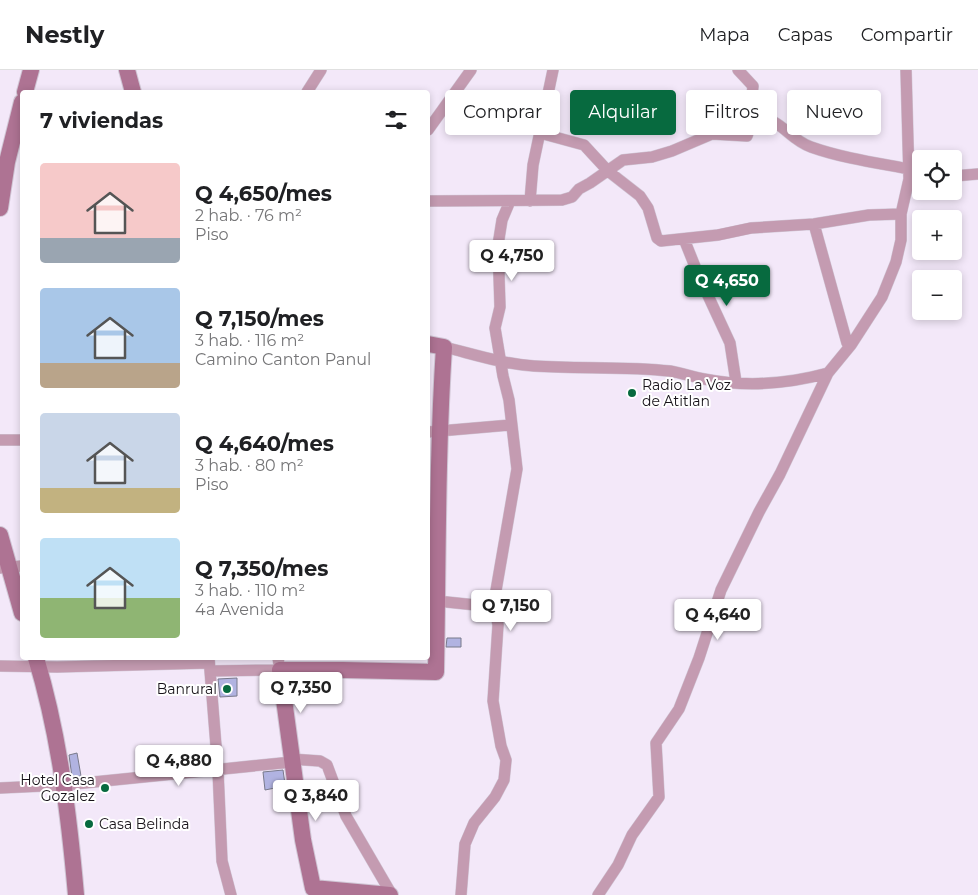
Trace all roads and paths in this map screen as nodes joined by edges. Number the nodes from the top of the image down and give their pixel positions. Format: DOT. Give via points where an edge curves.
graph roads {
  1 [pos="31,70"];
  2 [pos="127,70"];
  3 [pos="321,70"];
  4 [pos="471,70"];
  5 [pos="553,70"];
  6 [pos="738,70"];
  7 [pos="906,70"];
  8 [pos="26,90"];
  9 [pos="132,90"];
  10 [pos="308,90"];
  11 [pos="549,90"];
  12 [pos="753,90"];
  13 [pos="20,110"];
  14 [pos="777,123"];
  15 [pos="430,127"];
  16 [pos="540,135"];
  17 [pos="547,135"];
  18 [pos="710,135"];
  19 [pos="730,135"];
  20 [pos="747,135"];
  21 [pos="608,171"];
  22 [pos="909,174"];
  23 [pos="978,174"];
  24 [pos="912,175"];
  25 [pos="962,175"];
  26 [pos="430,201"];
  27 [pos="510,201"];
  28 [pos="530,201"];
  29 [pos="0,208"];
  30 [pos="901,214"];
  31 [pos="814,224"];
  32 [pos="684,239"];
  33 [pos="430,344"];
  34 [pos="851,345"];
  35 [pos="444,348"];
  36 [pos="500,361"];
  37 [pos="828,373"];
  38 [pos="736,382"];
  39 [pos="511,425"];
  40 [pos="433,432"];
  41 [pos="0,440"];
  42 [pos="20,440"];
  43 [pos="0,535"];
  44 [pos="10,567"];
  45 [pos="434,594"];
  46 [pos="20,605"];
  47 [pos="495,607"];
  48 [pos="37,662"];
  49 [pos="209,664"];
  50 [pos="279,664"];
  51 [pos="0,666"];
  52 [pos="292,760"];
  53 [pos="218,770"];
  54 [pos="64,785"];
  55 [pos="0,788"];
  56 [pos="314,892"];
  57 [pos="76,895"];
  58 [pos="231,895"];
  59 [pos="391,895"];
  60 [pos="461,895"];
  61 [pos="598,895"];
  1 -- 8 [label="main road"];
  2 -- 9 [label="main road"];
  3 -- 10 [label="street"];
  4 -- 15 [label="street"];
  5 -- 11 [label="street"];
  6 -- 12 [label="street" via="753,86"];
  7 -- 22 [label="street"];
  13 -- 29 [label="main road"];
  14 -- 22 [label="street" via="809,147"];
  16 -- 28 [label="street"];
  17 -- 21 [label="street" via="584,145"];
  18 -- 21 [label="street" via="652,157 623,160"];
  19 -- 20 [label="street"];
  21 -- 28 [label="street" via="579,188 572,197"];
  21 -- 32 [label="street" via="640,196 648,208 657,238 661,241"];
  22 -- 24 [label="street"];
  22 -- 30 [label="street"];
  23 -- 25 [label="street"];
  26 -- 27 [label="street"];
  27 -- 28 [label="street"];
  27 -- 36 [label="street" via="502,220 498,245 500,307 495,328"];
  30 -- 31 [label="street" via="869,215"];
  30 -- 34 [label="street" via="901,240 896,262 882,297"];
  31 -- 32 [label="street" via="751,228"];
  31 -- 34 [label="street" via="847,343"];
  32 -- 38 [label="street" via="730,343"];
  33 -- 35 [label="main road"];
  34 -- 37 [label="street"];
  35 -- 36 [label="street"];
  35 -- 40 [label="main road"];
  36 -- 38 [label="street" via="531,366 671,372"];
  36 -- 39 [label="street"];
  37 -- 38 [label="street" via="805,380"];
  37 -- 61 [label="street" via="721,590 679,709 656,743 659,797 632,835 618,865"];
  39 -- 40 [label="street"];
  39 -- 47 [label="street" via="518,469"];
  40 -- 45 [label="main road"];
  41 -- 42 [label="street"];
  43 -- 44 [label="main road"];
  44 -- 46 [label="main road"];
  45 -- 47 [label="street"];
  45 -- 50 [label="main road" via="436,672 343,670"];
  47 -- 60 [label="street" via="498,625 493,701 506,760 504,780 474,823 465,844"];
  48 -- 49 [label="street"];
  48 -- 51 [label="street"];
  48 -- 54 [label="main road"];
  49 -- 50 [label="street"];
  49 -- 53 [label="street"];
  50 -- 52 [label="main road"];
  52 -- 53 [label="street"];
  52 -- 56 [label="main road"];
  52 -- 59 [label="street" via="320,761 327,766 346,816"];
  53 -- 54 [label="street"];
  53 -- 58 [label="street" via="222,862"];
  54 -- 55 [label="street"];
  54 -- 57 [label="main road"];
  56 -- 59 [label="main road"];
}
